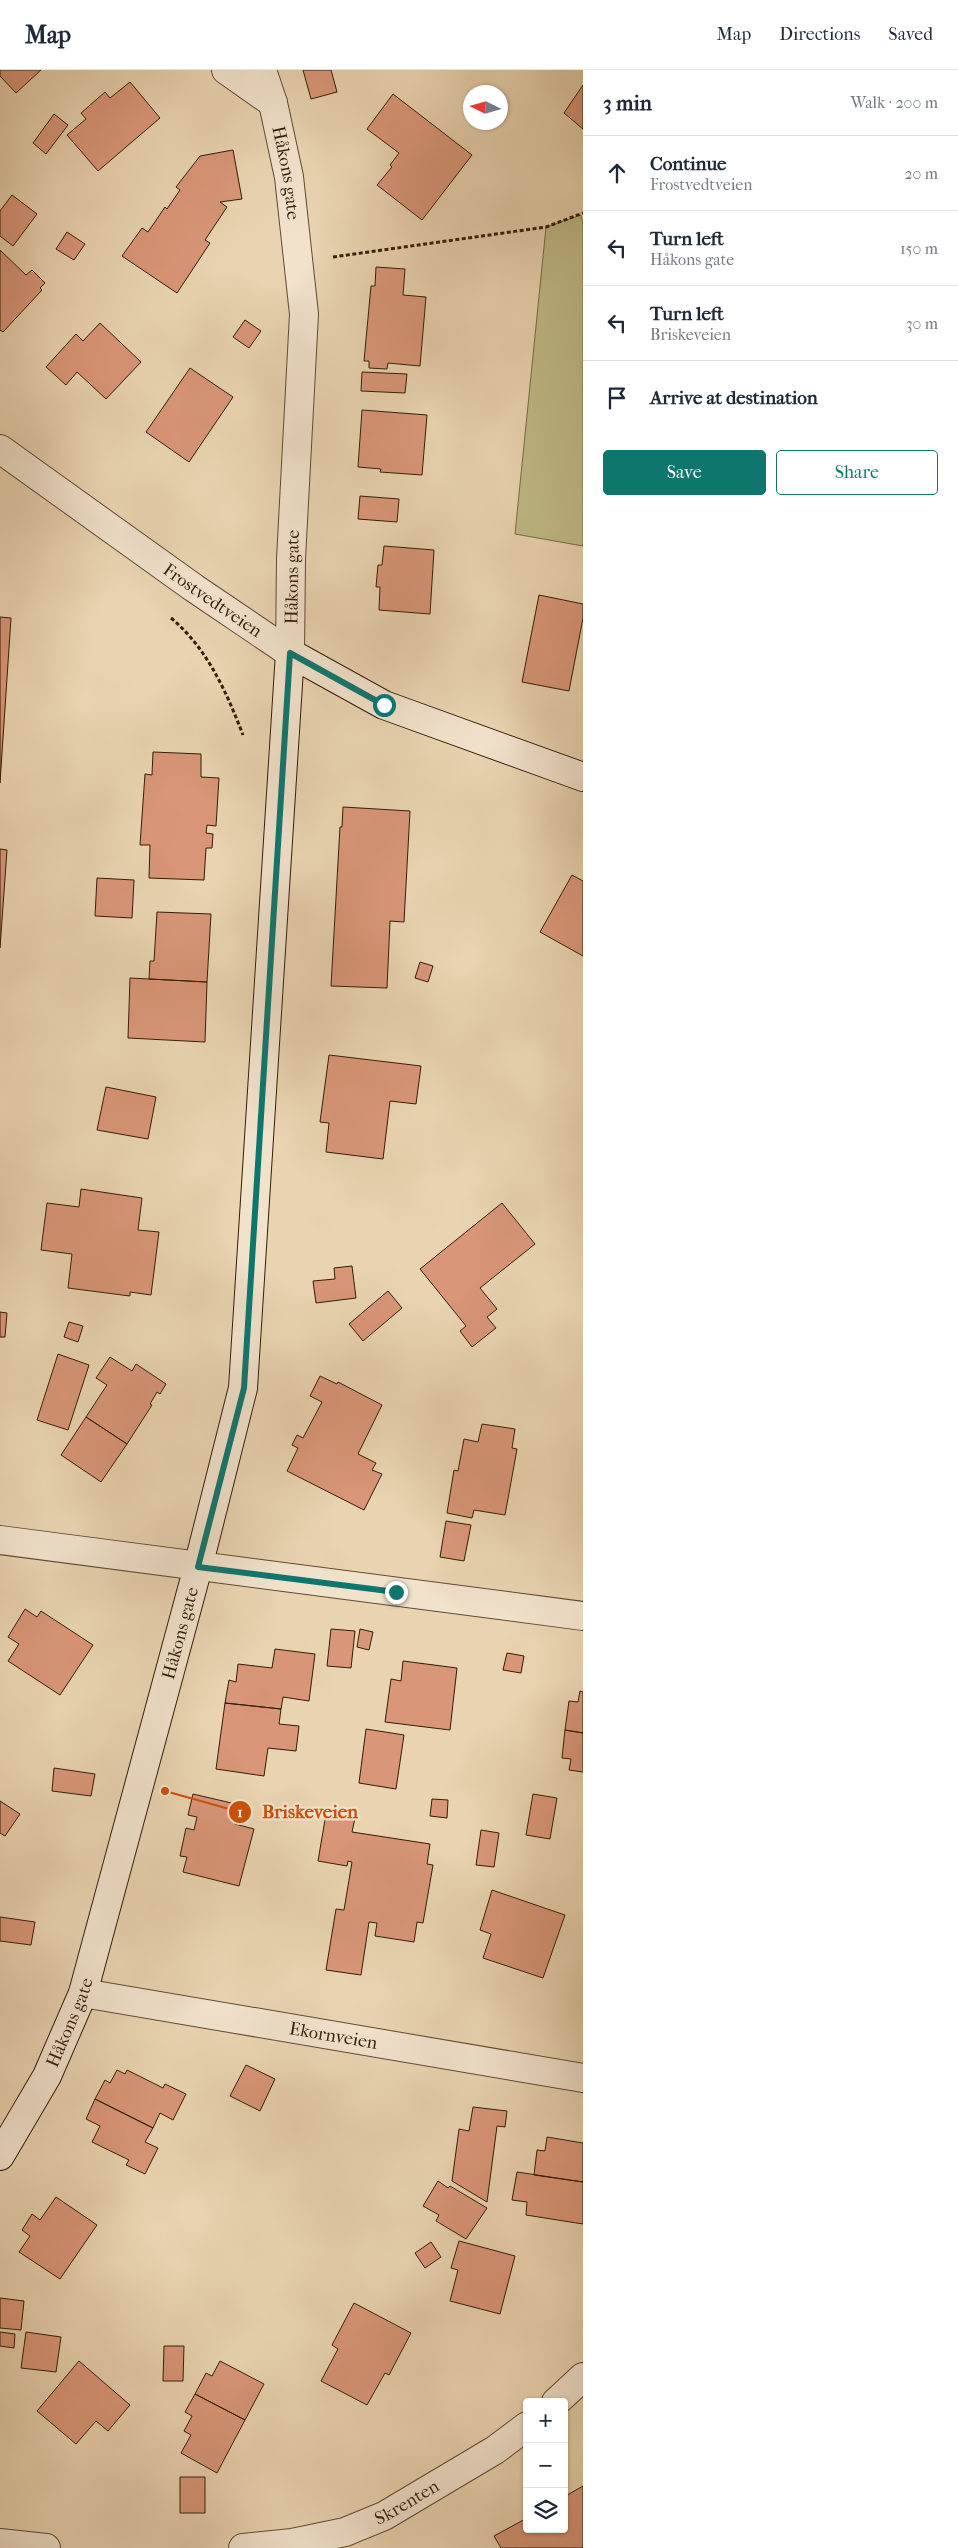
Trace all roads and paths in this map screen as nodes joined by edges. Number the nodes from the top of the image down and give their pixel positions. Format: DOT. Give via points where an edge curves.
graph roads {
  1 [pos="226,70"];
  2 [pos="262,70"];
  3 [pos="273,103"];
  4 [pos="583,214"];
  5 [pos="325,258"];
  6 [pos="0,448"];
  7 [pos="172,618"];
  8 [pos="290,653"];
  9 [pos="243,735"];
  10 [pos="583,777"];
  11 [pos="0,1540"];
  12 [pos="198,1567"];
  13 [pos="583,1616"];
  14 [pos="83,1993"];
  15 [pos="583,2078"];
  16 [pos="0,2156"];
  17 [pos="583,2377"];
  18 [pos="560,2398"];
  19 [pos="523,2429"];
  20 [pos="0,2542"];
  21 [pos="46,2548"];
  22 [pos="243,2548"];
  1 -- 3 [label="street"];
  2 -- 3 [label="street, Håkons gate"];
  3 -- 8 [label="street, Håkons gate" via="289,177 304,314 291,559"];
  4 -- 5 [label="path" via="546,227"];
  6 -- 8 [label="street, Frostvedtveien"];
  7 -- 9 [label="path" via="187,630 208,659 229,698"];
  8 -- 10 [label="street, Frostvedtveien" via="384,705"];
  8 -- 12 [label="street, Håkons gate" via="244,1388"];
  11 -- 12 [label="street"];
  12 -- 13 [label="street"];
  12 -- 14 [label="street, Håkons gate"];
  14 -- 15 [label="street, Ekornveien"];
  14 -- 16 [label="street, Håkons gate" via="47,2076"];
  17 -- 18 [label="street"];
  19 -- 22 [label="street, Skrenten" via="479,2460 384,2516 345,2532 292,2543"];
  20 -- 21 [label="street"];
}
